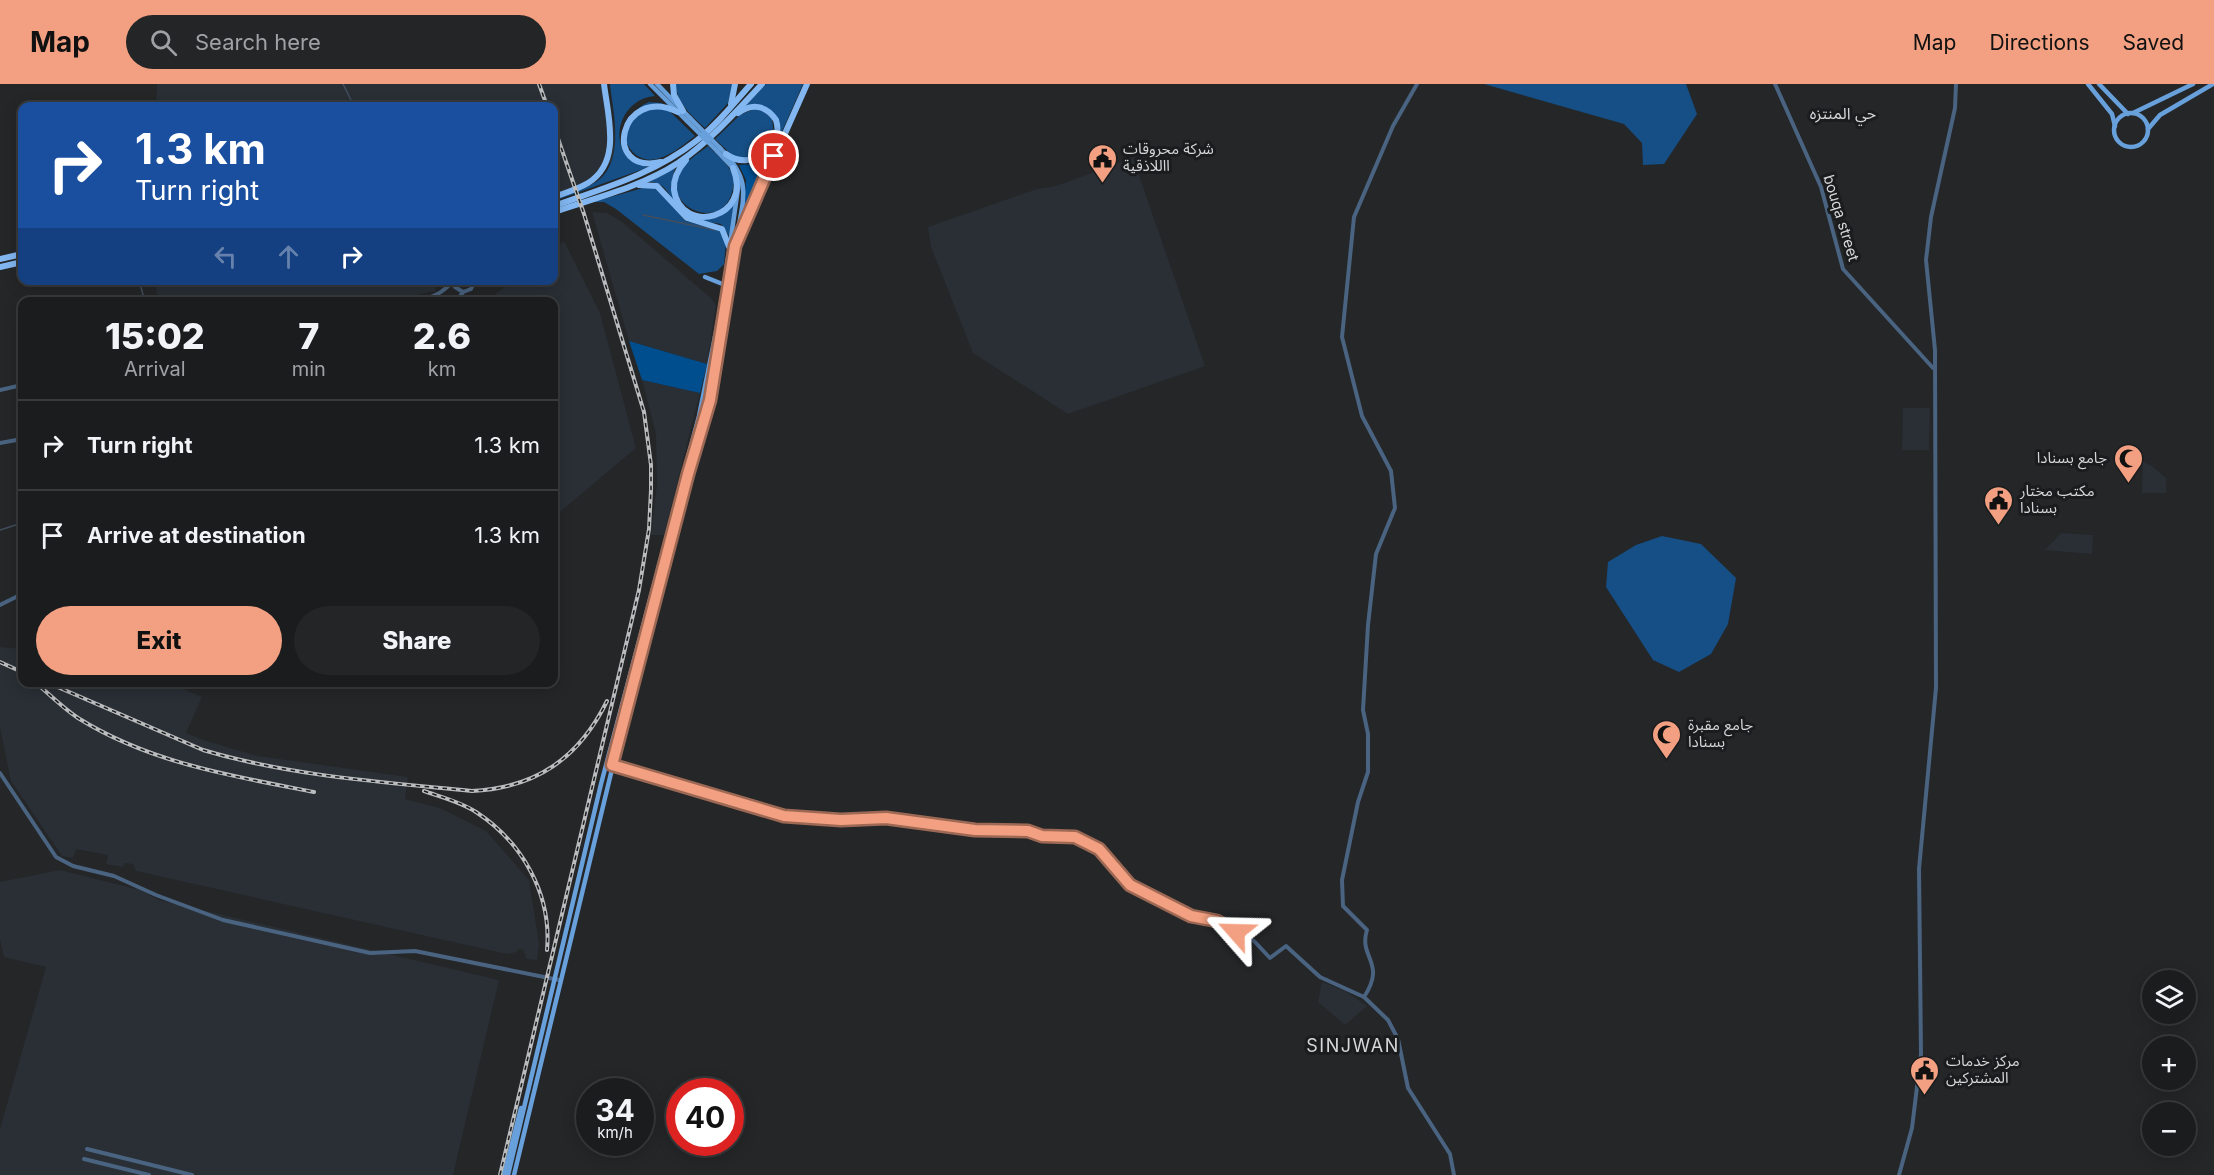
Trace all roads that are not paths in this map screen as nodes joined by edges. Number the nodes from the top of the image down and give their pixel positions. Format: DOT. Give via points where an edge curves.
graph roads {
  1 [pos="604,84"];
  2 [pos="650,84"];
  3 [pos="657,84"];
  4 [pos="673,84"];
  5 [pos="735,84"];
  6 [pos="752,84"];
  7 [pos="762,84"];
  8 [pos="807,84"];
  9 [pos="1418,84"];
  10 [pos="1775,84"];
  11 [pos="1956,84"];
  12 [pos="2088,84"];
  13 [pos="2099,84"];
  14 [pos="2193,84"];
  15 [pos="2213,84"];
  16 [pos="654,99"];
  17 [pos="643,101"];
  18 [pos="681,112"];
  19 [pos="724,114"];
  20 [pos="2130,114"];
  21 [pos="724,125"];
  22 [pos="2115,127"];
  23 [pos="2148,129"];
  24 [pos="704,143"];
  25 [pos="718,150"];
  26 [pos="726,154"];
  27 [pos="673,158"];
  28 [pos="733,168"];
  29 [pos="627,187"];
  30 [pos="558,195"];
  31 [pos="558,205"];
  32 [pos="558,211"];
  33 [pos="733,248"];
  34 [pos="18,255"];
  35 [pos="0,258"];
  36 [pos="18,263"];
  37 [pos="0,267"];
  38 [pos="705,277"];
  39 [pos="448,285"];
  40 [pos="454,285"];
  41 [pos="473,285"];
  42 [pos="727,285"];
  43 [pos="463,292"];
  44 [pos="433,297"];
  45 [pos="460,297"];
  46 [pos="1934,369"];
  47 [pos="18,386"];
  48 [pos="0,390"];
  49 [pos="18,440"];
  50 [pos="0,443"];
  51 [pos="18,596"];
  52 [pos="0,605"];
  53 [pos="612,765"];
  54 [pos="0,773"];
  55 [pos="556,980"];
  56 [pos="1364,997"];
  57 [pos="87,1149"];
  58 [pos="84,1159"];
  59 [pos="149,1175"];
  60 [pos="192,1175"];
  61 [pos="506,1175"];
  62 [pos="514,1175"];
  63 [pos="1454,1175"];
  64 [pos="1899,1175"];
  1 -- 30 [label="highway" via="611,146 605,167 588,184"];
  2 -- 18 [label="main road"];
  3 -- 18 [label="main road"];
  4 -- 18 [label="highway"];
  5 -- 19 [label="highway"];
  6 -- 19 [label="highway"];
  7 -- 21 [label="highway"];
  8 -- 33 [label="highway"];
  9 -- 56 [label="street" via="1393,126 1354,217 1341,337 1362,416 1391,471 1395,508 1376,554 1363,710 1368,734 1368,772 1342,880 1343,906 1367,930 1364,941 1375,969 1372,985"];
  10 -- 46 [label="street, bouqa street" via="1821,187 1843,269"];
  11 -- 46 [label="street" via="1955,108 1931,217 1926,260"];
  12 -- 22 [label="main road" via="2112,114"];
  13 -- 20 [label="main road"];
  14 -- 20 [label="main road"];
  15 -- 23 [label="main road" via="2160,115"];
  16 -- 18 [label="highway"];
  17 -- 27 [label="highway" via="626,115 622,133 626,145 633,155 645,161 657,163"];
  18 -- 25 [label="main road, bridge"];
  19 -- 27 [label="highway"];
  20 -- 22 [label="main road" via="2120,118"];
  20 -- 23 [label="main road" via="2145,120"];
  21 -- 24 [label="highway"];
  21 -- 26 [label="highway" via="744,109 758,107 771,114 778,130 773,144 753,160 739,162"];
  22 -- 23 [label="main road" via="2119,141 2132,147 2142,143"];
  24 -- 28 [label="highway" via="681,166 675,179 677,198 686,210 704,217 726,210 737,193"];
  24 -- 29 [label="highway" via="677,163"];
  25 -- 26 [label="main road"];
  25 -- 28 [label="main road"];
  26 -- 33 [label="main road" via="739,170 744,186"];
  27 -- 31 [label="highway" via="640,175"];
  28 -- 33 [label="main road" via="739,191"];
  29 -- 32 [label="highway"];
  29 -- 33 [label="highway" via="649,183 657,186 687,219 722,229"];
  33 -- 42 [label="main road"];
  34 -- 35 [label="highway"];
  36 -- 37 [label="highway"];
  38 -- 42 [label="main road"];
  39 -- 44 [label="street"];
  40 -- 43 [label="street"];
  41 -- 43 [label="street"];
  42 -- 53 [label="main road" via="710,400"];
  42 -- 55 [label="main road" via="699,416 601,784"];
  43 -- 45 [label="street"];
  46 -- 64 [label="street" via="1936,688 1919,868 1921,1054 1911,1128"];
  47 -- 48 [label="street"];
  49 -- 50 [label="street"];
  51 -- 52 [label="street"];
  53 -- 55 [label="main road"];
  53 -- 56 [label="street" via="784,816 886,818 975,830 1075,837 1099,849 1130,885 1191,916 1217,921 1254,940 1270,958 1287,946 1320,977"];
  54 -- 55 [label="street" via="56,857 73,866 114,876 223,920 370,953 414,951"];
  55 -- 61 [label="main road" via="518,1115"];
  55 -- 62 [label="main road"];
  56 -- 63 [label="street" via="1388,1020 1398,1039 1408,1088 1450,1154"];
  57 -- 60 [label="street"];
  58 -- 59 [label="street"];
}
